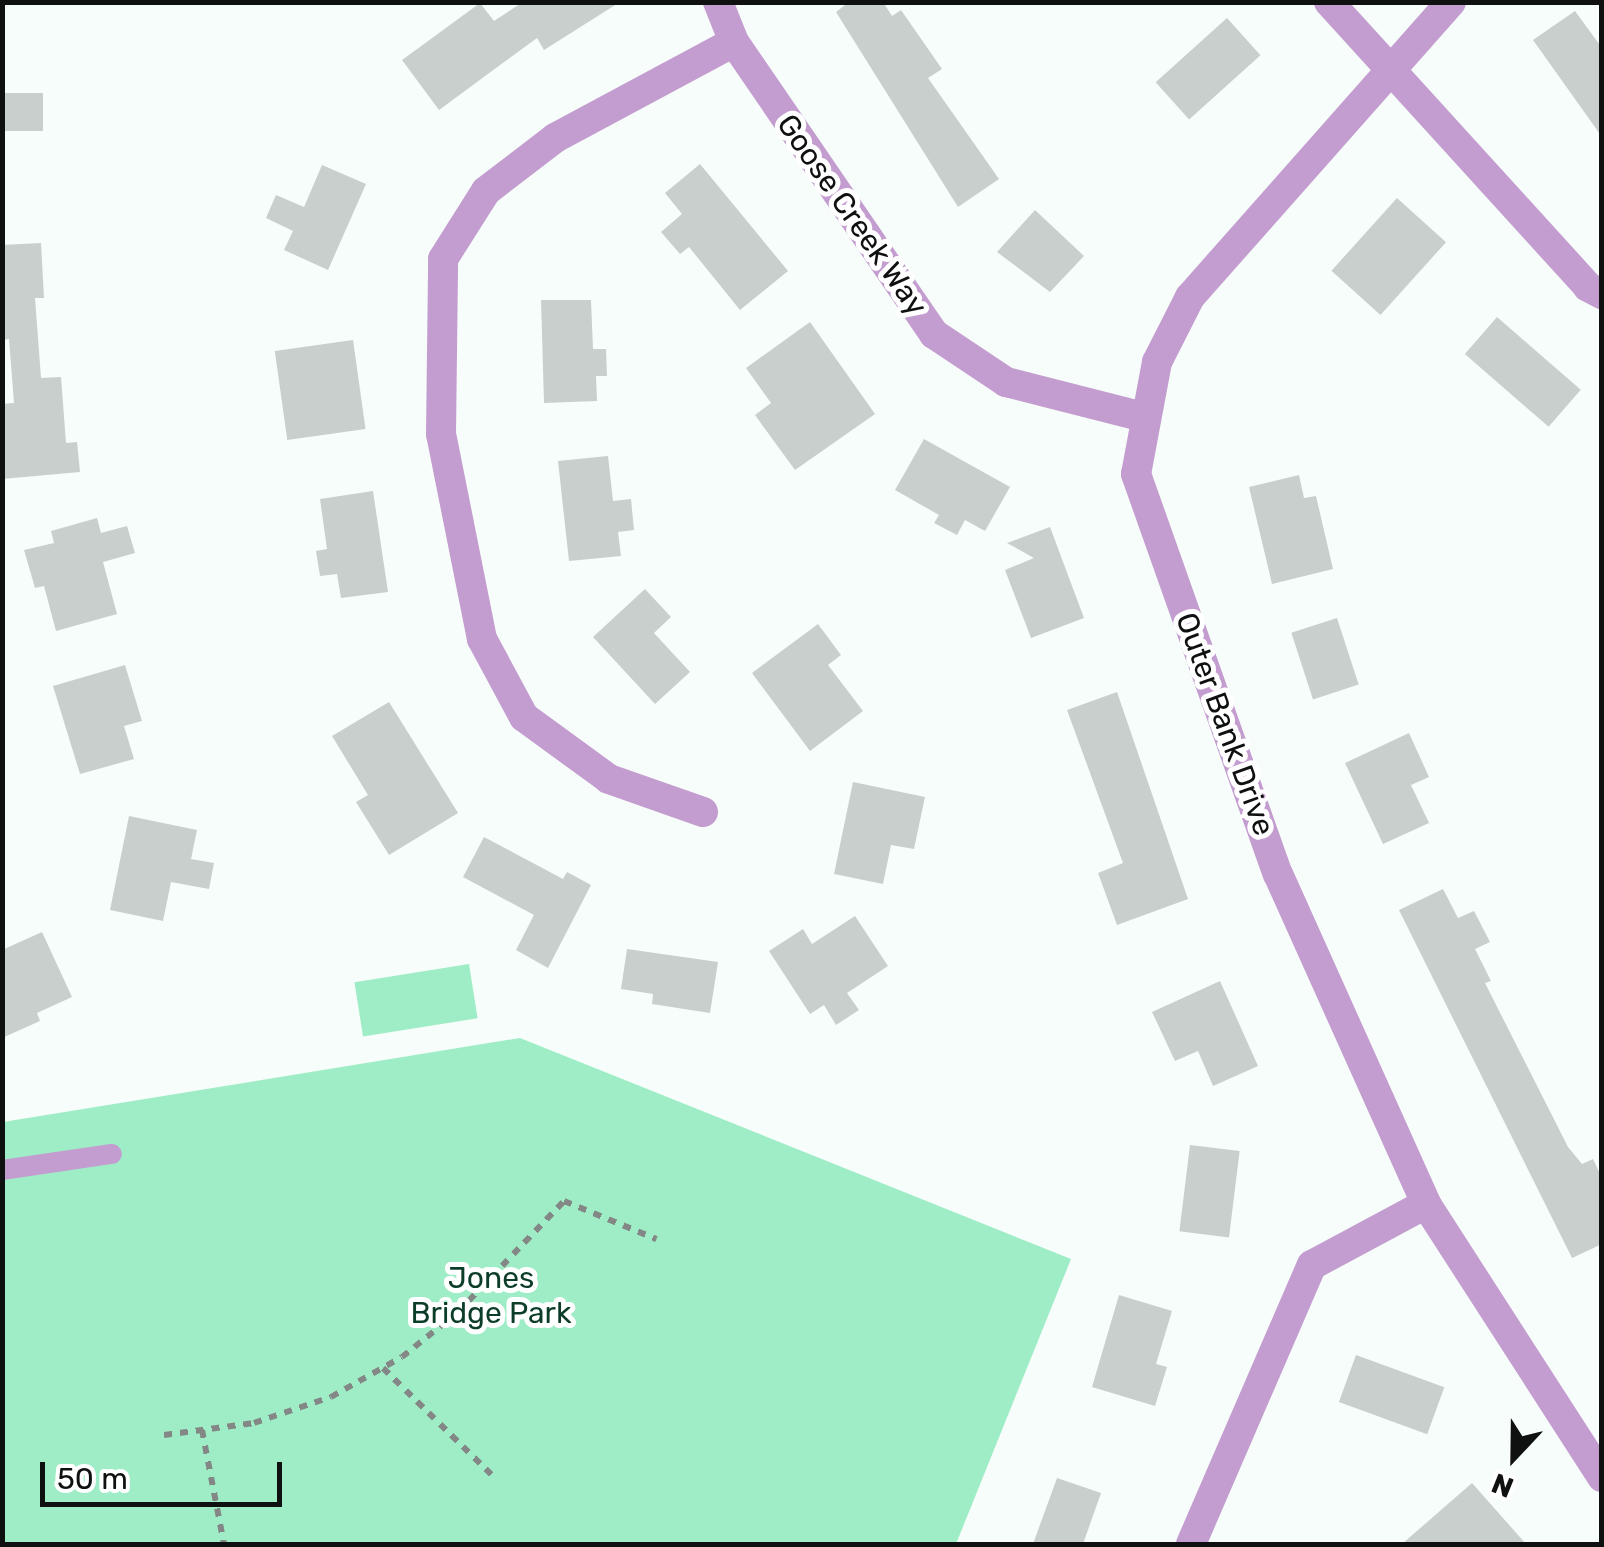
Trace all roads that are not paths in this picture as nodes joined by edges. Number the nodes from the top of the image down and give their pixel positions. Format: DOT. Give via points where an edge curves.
graph roads {
  1 [pos="718,2"];
  2 [pos="1329,2"];
  3 [pos="1451,2"];
  4 [pos="734,42"];
  5 [pos="1389,69"];
  6 [pos="1602,294"];
  7 [pos="1143,416"];
  8 [pos="703,812"];
  9 [pos="112,1154"];
  10 [pos="2,1170"];
  11 [pos="1426,1204"];
  12 [pos="1602,1476"];
  13 [pos="1191,1544"];
  1 -- 4 [label="street, Goose Creek Way"];
  2 -- 5 [label="street"];
  3 -- 5 [label="street, Outer Bank Drive"];
  4 -- 7 [label="street, Goose Creek Way" via="934,334 1006,382"];
  4 -- 8 [label="street" via="555,138 486,191 443,258 441,434 482,640 524,717 609,779"];
  5 -- 6 [label="street" via="1588,288"];
  5 -- 7 [label="street, Outer Bank Drive" via="1190,297 1157,362"];
  7 -- 11 [label="street, Outer Bank Drive" via="1136,474 1278,874"];
  9 -- 10 [label="lane"];
  11 -- 12 [label="street, Outer Bank Drive"];
  11 -- 13 [label="street" via="1312,1265"];
}
